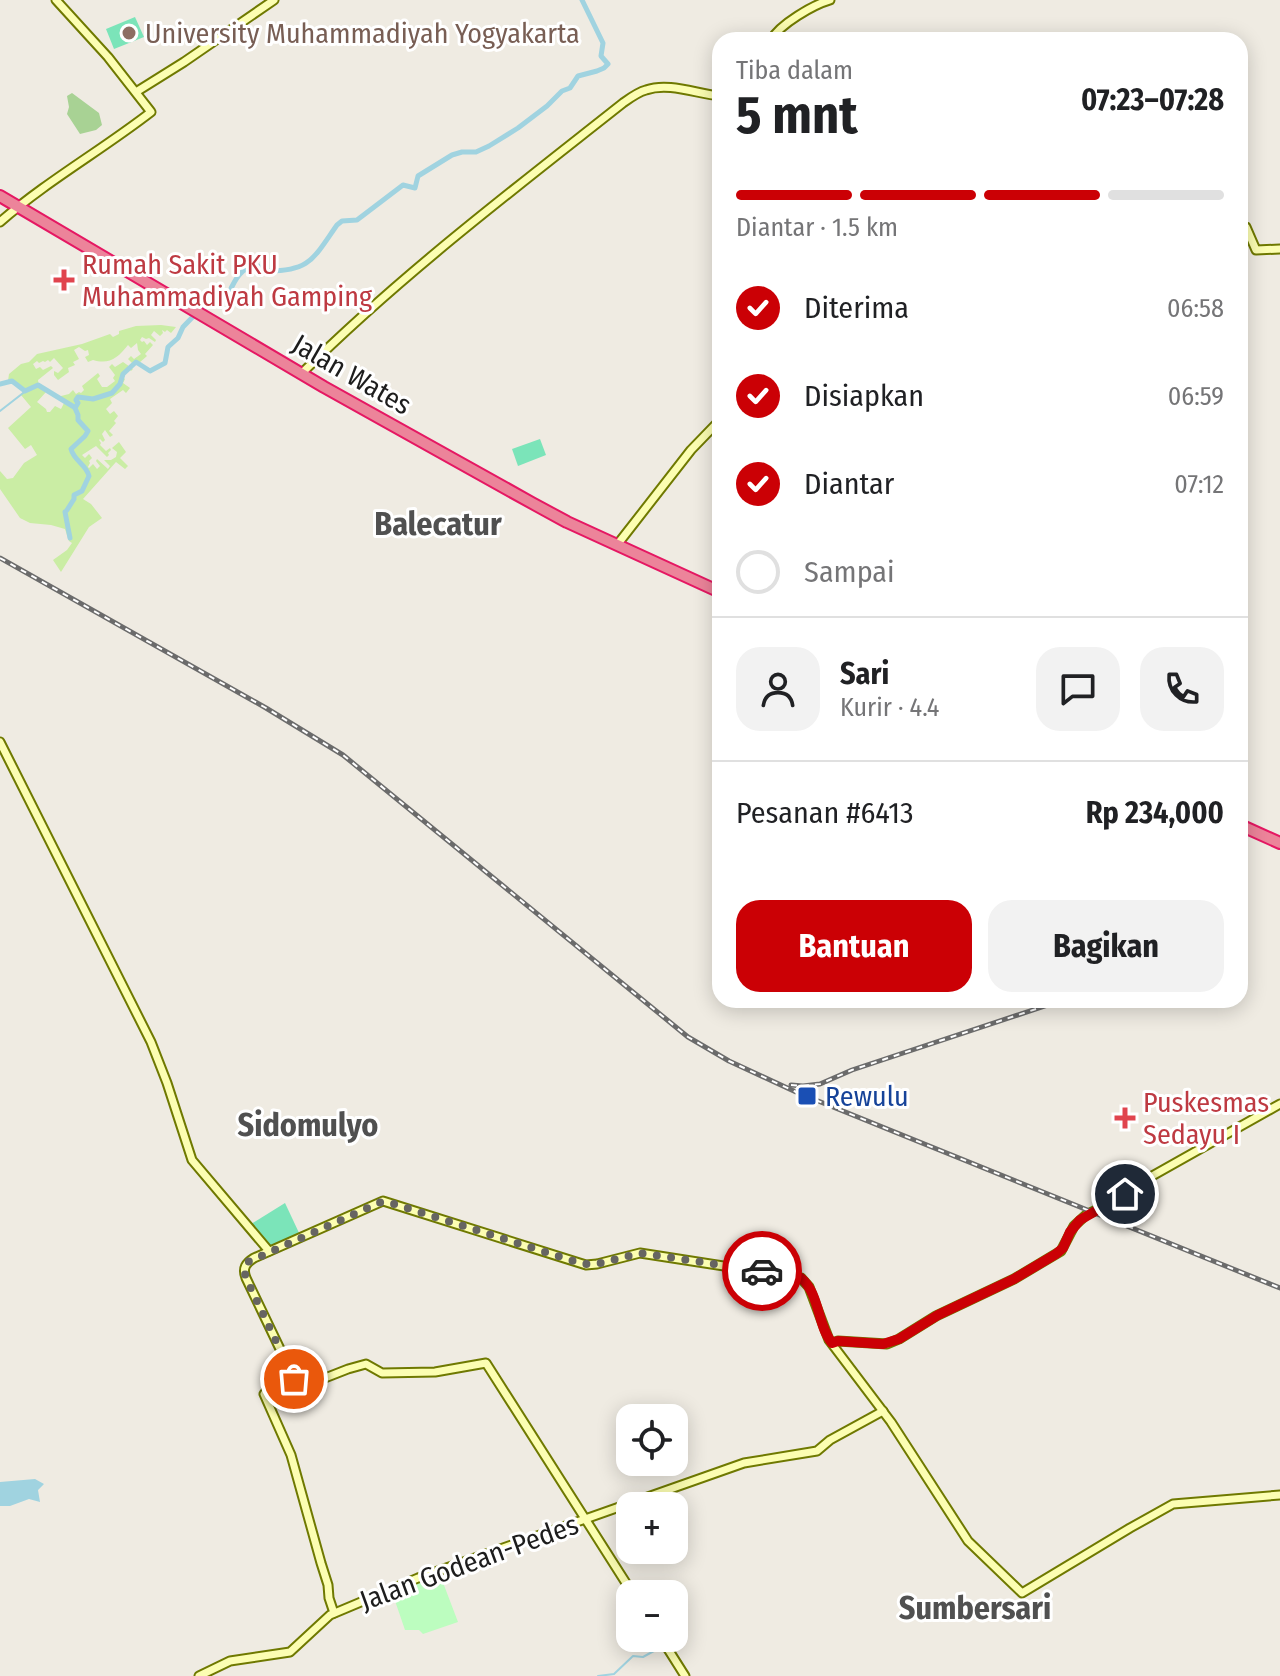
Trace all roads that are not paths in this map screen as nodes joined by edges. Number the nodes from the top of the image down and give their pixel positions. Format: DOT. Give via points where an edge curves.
graph roads {
  1 [pos="56,0"];
  2 [pos="274,0"];
  3 [pos="830,0"];
  4 [pos="776,32"];
  5 [pos="136,92"];
  6 [pos="712,95"];
  7 [pos="0,198"];
  8 [pos="18,208"];
  9 [pos="0,222"];
  10 [pos="1248,232"];
  11 [pos="1280,249"];
  12 [pos="301,374"];
  13 [pos="712,428"];
  14 [pos="617,545"];
  15 [pos="712,588"];
  16 [pos="0,742"];
  17 [pos="1248,829"];
  18 [pos="1280,843"];
  19 [pos="1280,1104"];
  20 [pos="269,1251"];
  21 [pos="832,1343"];
  22 [pos="292,1374"];
  23 [pos="883,1411"];
  24 [pos="1280,1495"];
  25 [pos="586,1519"];
  26 [pos="624,1580"];
  27 [pos="334,1613"];
  28 [pos="670,1652"];
  29 [pos="199,1676"];
  30 [pos="685,1676"];
  1 -- 5 [label="street"];
  2 -- 5 [label="street"];
  3 -- 4 [label="street" via="800,13"];
  5 -- 8 [label="street" via="151,112"];
  6 -- 12 [label="street" via="657,88 623,103 443,246"];
  7 -- 8 [label="highway, Jalan Wates"];
  8 -- 9 [label="street"];
  8 -- 12 [label="highway, Jalan Wates"];
  10 -- 11 [label="street" via="1256,250"];
  12 -- 14 [label="highway, Jalan Wates"];
  13 -- 14 [label="street"];
  14 -- 15 [label="highway, Jalan Wates"];
  16 -- 20 [label="street" via="158,1058 192,1160"];
  17 -- 18 [label="highway"];
  19 -- 21 [label="street" via="1086,1215 1061,1251 1014,1279 887,1344"];
  20 -- 21 [label="street" via="383,1201 588,1265 640,1253 801,1278"];
  20 -- 22 [label="street" via="248,1262 244,1272"];
  21 -- 23 [label="street"];
  22 -- 25 [label="street" via="302,1387 366,1364 382,1373 435,1372 486,1363"];
  22 -- 27 [label="street" via="264,1394 291,1455"];
  23 -- 24 [label="street" via="971,1545 1022,1593 1173,1504"];
  23 -- 25 [label="street, Jalan Godean-Pedes" via="813,1452 744,1463"];
  25 -- 26 [label="street"];
  25 -- 27 [label="street, Jalan Godean-Pedes"];
  27 -- 29 [label="street, Jalan Godean-Pedes" via="290,1652 230,1661"];
  28 -- 30 [label="street"];
}
